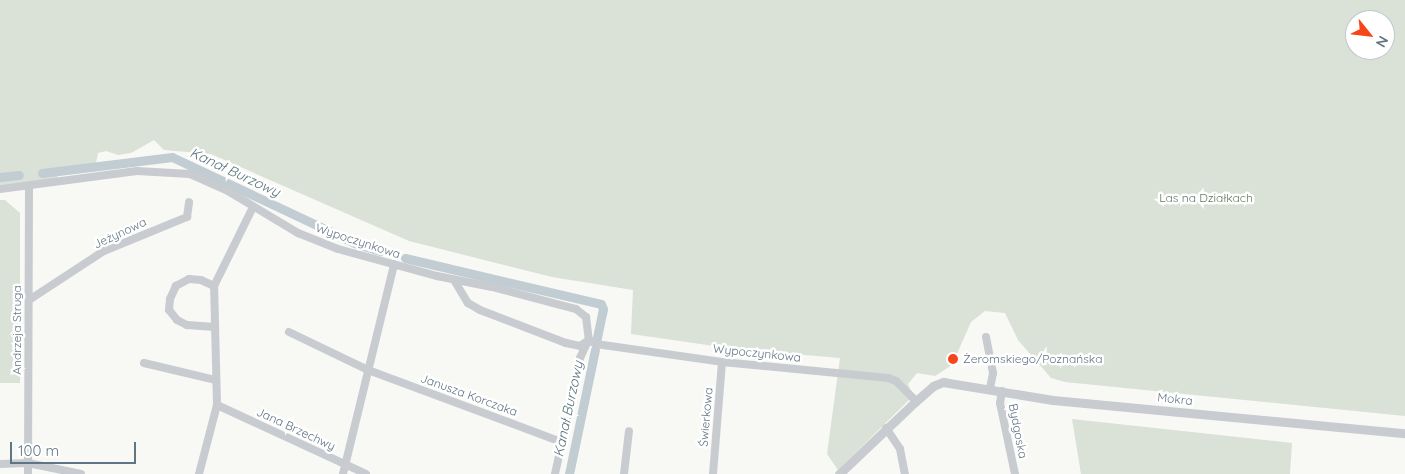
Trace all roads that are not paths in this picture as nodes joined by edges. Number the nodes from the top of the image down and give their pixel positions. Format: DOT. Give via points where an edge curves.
graph roads {
  1 [pos="28,186"];
  2 [pos="0,189"];
  3 [pos="189,202"];
  4 [pos="253,207"];
  5 [pos="394,264"];
  6 [pos="454,280"];
  7 [pos="214,286"];
  8 [pos="29,300"];
  9 [pos="215,327"];
  10 [pos="289,332"];
  11 [pos="986,337"];
  12 [pos="589,340"];
  13 [pos="722,362"];
  14 [pos="144,363"];
  15 [pos="368,370"];
  16 [pos="216,380"];
  17 [pos="990,389"];
  18 [pos="1002,391"];
  19 [pos="916,400"];
  20 [pos="217,405"];
  21 [pos="886,428"];
  22 [pos="628,431"];
  23 [pos="1405,433"];
  24 [pos="562,442"];
  25 [pos="28,463"];
  26 [pos="0,464"];
  27 [pos="345,464"];
  28 [pos="28,474"];
  29 [pos="81,474"];
  30 [pos="199,474"];
  31 [pos="343,474"];
  32 [pos="366,474"];
  33 [pos="555,474"];
  34 [pos="624,474"];
  35 [pos="713,474"];
  36 [pos="839,474"];
  37 [pos="905,474"];
  38 [pos="1015,474"];
  1 -- 2 [label="street, Wypoczynkowa"];
  1 -- 4 [label="street, Wypoczynkowa" via="129,171 178,172 220,187"];
  1 -- 8 [label="street, Andrzeja Struga"];
  3 -- 8 [label="street, Jeżynowa" via="187,216 104,251"];
  4 -- 5 [label="street, Wypoczynkowa" via="326,245"];
  4 -- 7 [label="street"];
  5 -- 6 [label="street, Wypoczynkowa"];
  5 -- 15 [label="street"];
  6 -- 12 [label="street, Wypoczynkowa" via="468,303 480,310 566,344 580,346"];
  6 -- 12 [label="street, Wypoczynkowa" via="576,309 586,317"];
  7 -- 9 [label="street"];
  7 -- 9 [label="street" via="189,279 176,286 169,310 177,320 187,325"];
  8 -- 25 [label="street, Andrzeja Struga"];
  9 -- 16 [label="street"];
  10 -- 15 [label="street, Janusza Korczaka"];
  11 -- 17 [label="street" via="993,373"];
  12 -- 13 [label="street, Wypoczynkowa" via="603,346"];
  12 -- 24 [label="street" via="580,358"];
  13 -- 19 [label="street, Wypoczynkowa" via="888,378"];
  13 -- 35 [label="street, Świerkowa"];
  14 -- 16 [label="street"];
  15 -- 24 [label="street, Janusza Korczaka"];
  15 -- 27 [label="street"];
  16 -- 20 [label="street"];
  17 -- 18 [label="street, Mokra"];
  17 -- 19 [label="street, Mokra" via="943,382"];
  18 -- 23 [label="street, Mokra" via="1063,401"];
  18 -- 38 [label="street, Bydgoska" via="1000,403"];
  19 -- 21 [label="street"];
  20 -- 27 [label="street, Jana Brzechwy"];
  20 -- 30 [label="street"];
  21 -- 36 [label="street"];
  21 -- 37 [label="street" via="900,449"];
  22 -- 34 [label="street"];
  24 -- 33 [label="street"];
  25 -- 26 [label="street"];
  25 -- 28 [label="street, Andrzeja Struga"];
  25 -- 29 [label="street"];
  27 -- 31 [label="street"];
  27 -- 32 [label="street, Jana Brzechwy"];
}
